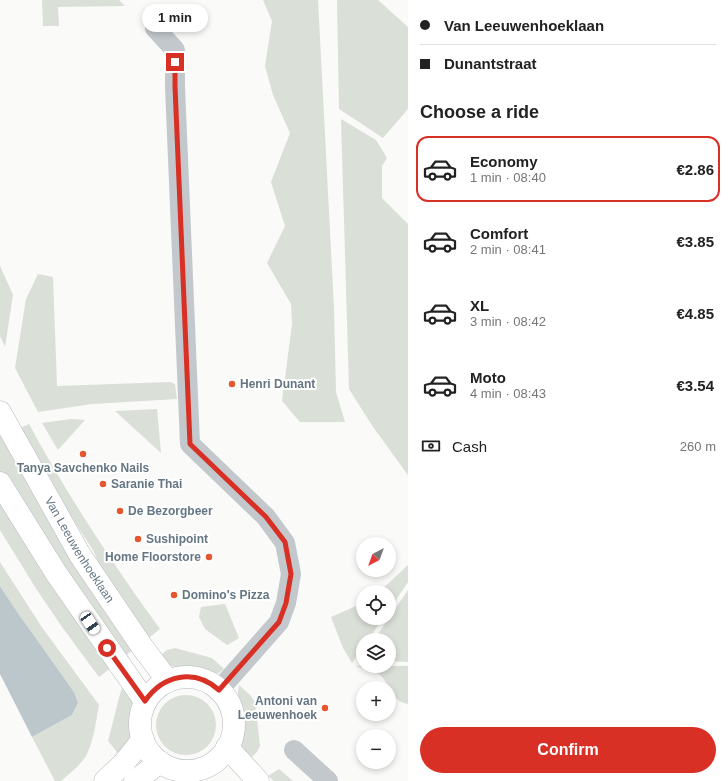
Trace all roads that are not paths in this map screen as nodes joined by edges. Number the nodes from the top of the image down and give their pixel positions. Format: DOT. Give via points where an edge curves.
graph roads {
  1 [pos="155,28"];
  2 [pos="0,412"];
  3 [pos="0,483"];
  4 [pos="168,681"];
  5 [pos="219,690"];
  6 [pos="145,701"];
  7 [pos="143,739"];
  8 [pos="227,748"];
  9 [pos="294,750"];
  10 [pos="160,762"];
  11 [pos="209,774"];
  12 [pos="105,781"];
  13 [pos="135,781"];
  14 [pos="258,781"];
  15 [pos="328,781"];
  1 -- 5 [label="street" via="175,50 190,444 266,517 285,542 291,574 286,603 279,622"];
  2 -- 4 [label="street, Van Leeuwenhoeklaan" via="80,555"];
  3 -- 6 [label="street" via="56,573"];
  4 -- 5 [label="street" via="195,678 208,682"];
  4 -- 6 [label="street" via="155,689"];
  5 -- 8 [label="street" via="228,702 233,717 232,733"];
  6 -- 7 [label="street" via="140,716"];
  7 -- 10 [label="street" via="150,752"];
  7 -- 12 [label="street"];
  8 -- 11 [label="street" via="216,760"];
  8 -- 14 [label="street"];
  9 -- 15 [label="street"];
  10 -- 11 [label="street" via="180,770 195,770"];
  10 -- 13 [label="street"];
}
